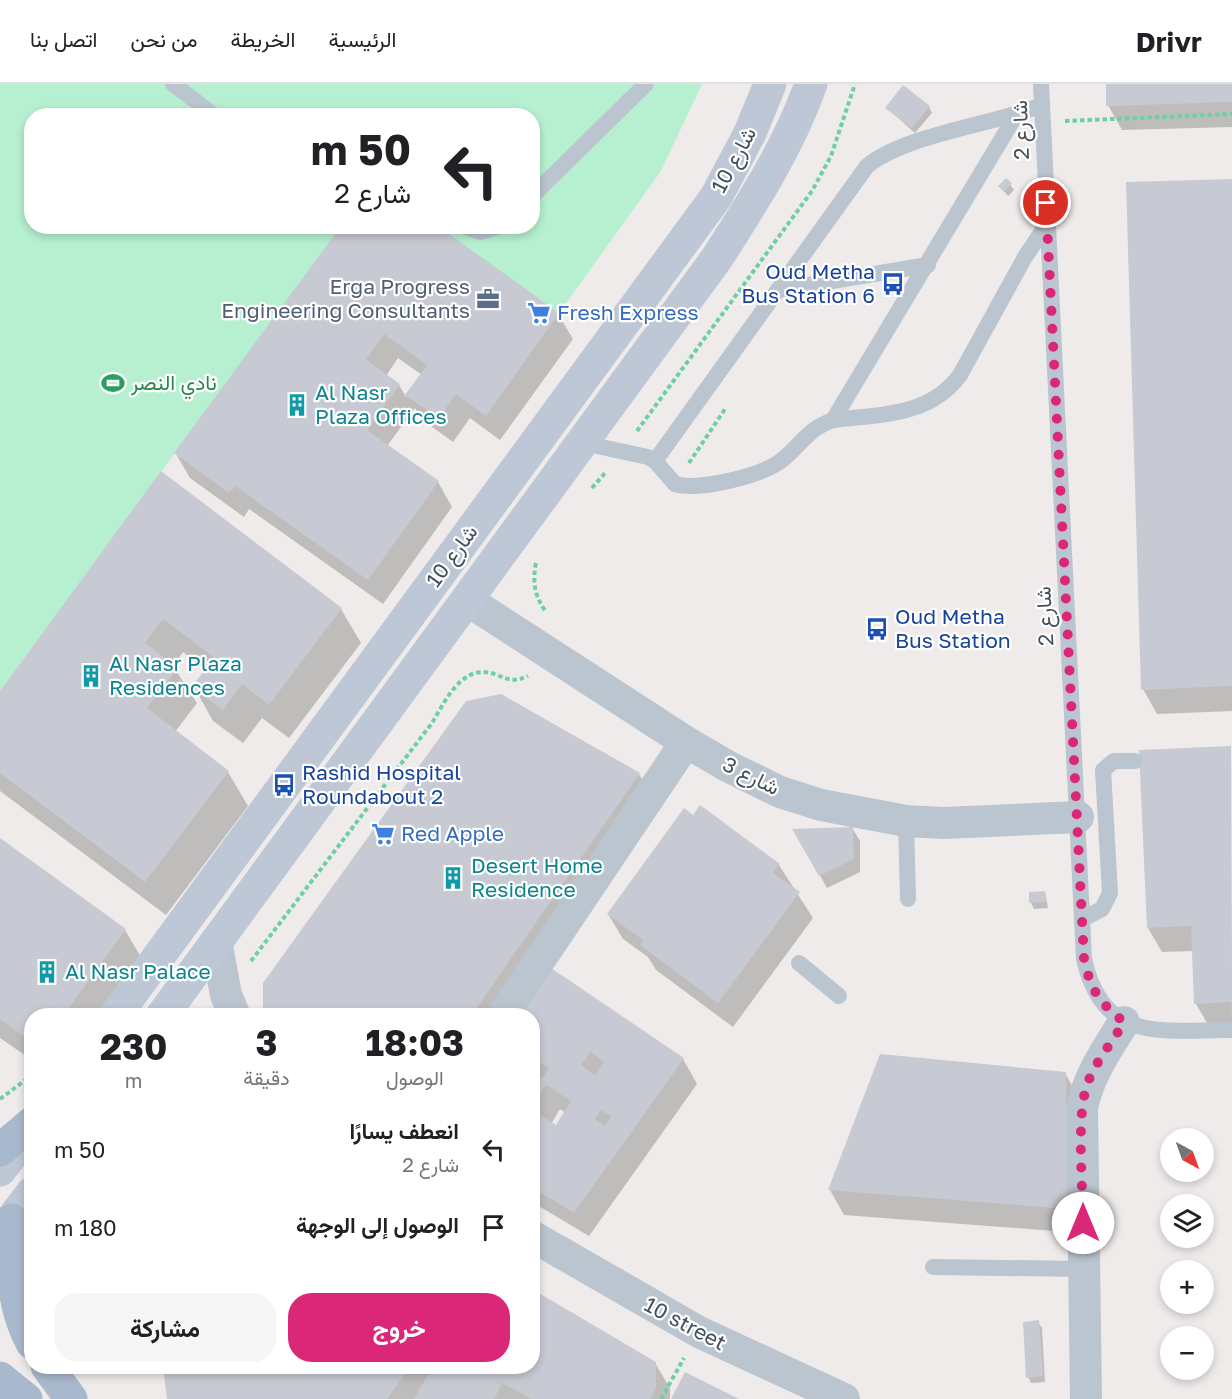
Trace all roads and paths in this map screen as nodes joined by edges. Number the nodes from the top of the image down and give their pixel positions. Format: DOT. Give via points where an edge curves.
graph roads {
  1 [pos="173,84"];
  2 [pos="646,84"];
  3 [pos="770,84"];
  4 [pos="811,84"];
  5 [pos="855,84"];
  6 [pos="1041,84"];
  7 [pos="204,108"];
  8 [pos="1043,113"];
  9 [pos="1232,114"];
  10 [pos="1016,115"];
  11 [pos="540,188"];
  12 [pos="1047,224"];
  13 [pos="928,265"];
  14 [pos="778,290"];
  15 [pos="832,420"];
  16 [pos="583,443"];
  17 [pos="623,451"];
  18 [pos="655,461"];
  19 [pos="585,496"];
  20 [pos="538,559"];
  21 [pos="467,600"];
  22 [pos="548,652"];
  23 [pos="686,742"];
  24 [pos="1135,761"];
  25 [pos="1078,817"];
  26 [pos="906,821"];
  27 [pos="908,899"];
  28 [pos="1082,919"];
  29 [pos="216,941"];
  30 [pos="799,963"];
  31 [pos="838,996"];
  32 [pos="231,1005"];
  33 [pos="120,1008"];
  34 [pos="168,1008"];
  35 [pos="507,1008"];
  36 [pos="1124,1022"];
  37 [pos="1232,1030"];
  38 [pos="24,1081"];
  39 [pos="0,1092"];
  40 [pos="7,1095"];
  41 [pos="0,1099"];
  42 [pos="24,1130"];
  43 [pos="24,1138"];
  44 [pos="0,1150"];
  45 [pos="0,1170"];
  46 [pos="24,1204"];
  47 [pos="6,1228"];
  48 [pos="540,1241"];
  49 [pos="933,1267"];
  50 [pos="1083,1269"];
  51 [pos="24,1328"];
  52 [pos="699,1332"];
  53 [pos="53,1374"];
  54 [pos="0,1378"];
  55 [pos="26,1399"];
  56 [pos="71,1399"];
  57 [pos="661,1399"];
  58 [pos="844,1399"];
  59 [pos="1086,1399"];
  1 -- 7 [label="lane"];
  2 -- 11 [label="lane"];
  3 -- 33 [label="main road, شارع 10" via="750,133 716,196"];
  4 -- 16 [label="main road, شارع 10" via="766,184"];
  5 -- 17 [label="path" via="838,138 812,191"];
  6 -- 8 [label="lane, شارع 2"];
  8 -- 9 [label="path"];
  8 -- 10 [label="lane"];
  8 -- 12 [label="lane, شارع 2"];
  10 -- 13 [label="lane"];
  10 -- 14 [label="lane" via="882,154 854,180"];
  12 -- 15 [label="lane" via="949,390 917,408"];
  12 -- 25 [label="lane, شارع 2"];
  13 -- 14 [label="lane"];
  13 -- 15 [label="lane"];
  14 -- 18 [label="lane"];
  15 -- 18 [label="lane" via="809,431 771,467 699,487 675,483"];
  16 -- 17 [label="lane"];
  16 -- 21 [label="main road, شارع 10"];
  17 -- 18 [label="lane"];
  17 -- 19 [label="path"];
  20 -- 22 [label="path" via="536,593 560,633"];
  21 -- 22 [label="street, شارع 3"];
  21 -- 29 [label="main road, شارع 10"];
  22 -- 23 [label="street, شارع 3"];
  22 -- 32 [label="path" via="533,671 519,680 485,672 463,679 454,687"];
  23 -- 26 [label="street, شارع 3" via="780,792 821,805"];
  23 -- 35 [label="street"];
  24 -- 28 [label="lane" via="1114,761 1103,770 1110,893 1102,909"];
  25 -- 26 [label="street, شارع 3"];
  25 -- 28 [label="lane, شارع 2"];
  26 -- 27 [label="lane"];
  28 -- 36 [label="lane, شارع 2" via="1090,984 1104,1006"];
  29 -- 32 [label="street"];
  29 -- 34 [label="main road, شارع 10"];
  30 -- 31 [label="lane"];
  36 -- 37 [label="lane, شارع 2" via="1154,1030"];
  36 -- 50 [label="street" via="1086,1086 1082,1108"];
  38 -- 40 [label="path"];
  39 -- 40 [label="path"];
  40 -- 41 [label="path"];
  42 -- 44 [label="main road"];
  43 -- 45 [label="main road"];
  46 -- 47 [label="main road"];
  47 -- 51 [label="main road" via="15,1299"];
  48 -- 52 [label="street, 10 street"];
  49 -- 50 [label="lane"];
  50 -- 59 [label="street"];
  52 -- 57 [label="path"];
  52 -- 58 [label="street, 10 street"];
  53 -- 56 [label="main road"];
  54 -- 55 [label="main road"];
}
